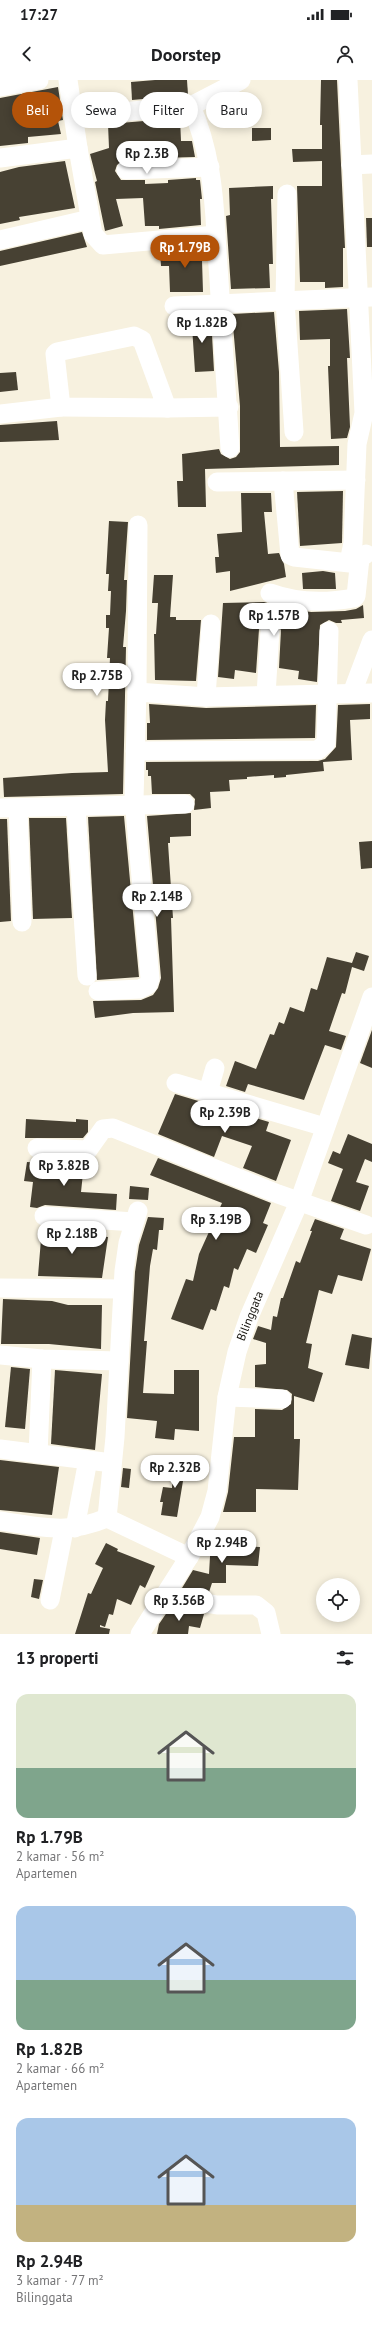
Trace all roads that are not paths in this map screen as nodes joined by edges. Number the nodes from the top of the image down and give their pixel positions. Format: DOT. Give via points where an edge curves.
graph roads {
  1 [pos="39,80"];
  2 [pos="68,80"];
  3 [pos="241,80"];
  4 [pos="348,80"];
  5 [pos="0,87"];
  6 [pos="71,98"];
  7 [pos="198,102"];
  8 [pos="198,125"];
  9 [pos="76,128"];
  10 [pos="78,148"];
  11 [pos="0,158"];
  12 [pos="351,164"];
  13 [pos="372,164"];
  14 [pos="210,167"];
  15 [pos="126,170"];
  16 [pos="287,194"];
  17 [pos="90,219"];
  18 [pos="216,235"];
  19 [pos="0,240"];
  20 [pos="365,297"];
  21 [pos="285,301"];
  22 [pos="220,304"];
  23 [pos="174,306"];
  24 [pos="61,407"];
  25 [pos="228,407"];
  26 [pos="167,408"];
  27 [pos="0,414"];
  28 [pos="294,432"];
  29 [pos="365,436"];
  30 [pos="230,448"];
  31 [pos="356,480"];
  32 [pos="283,481"];
  33 [pos="217,482"];
  34 [pos="138,525"];
  35 [pos="358,560"];
  36 [pos="270,593"];
  37 [pos="211,624"];
  38 [pos="270,630"];
  39 [pos="329,631"];
  40 [pos="372,640"];
  41 [pos="137,692"];
  42 [pos="352,693"];
  43 [pos="372,693"];
  44 [pos="328,694"];
  45 [pos="266,695"];
  46 [pos="206,697"];
  47 [pos="135,751"];
  48 [pos="185,804"];
  49 [pos="134,806"];
  50 [pos="76,807"];
  51 [pos="9,808"];
  52 [pos="22,922"];
  53 [pos="86,976"];
  54 [pos="98,991"];
  55 [pos="372,996"];
  56 [pos="215,1068"];
  57 [pos="176,1083"];
  58 [pos="208,1092"];
  59 [pos="319,1125"];
  60 [pos="37,1148"];
  61 [pos="289,1198"];
  62 [pos="44,1216"];
  63 [pos="366,1225"];
  64 [pos="0,1288"];
  65 [pos="123,1289"];
  66 [pos="0,1355"];
  67 [pos="42,1359"];
  68 [pos="119,1361"];
  69 [pos="227,1398"];
  70 [pos="282,1399"];
  71 [pos="0,1449"];
  72 [pos="38,1454"];
  73 [pos="88,1460"];
  74 [pos="112,1463"];
  75 [pos="107,1518"];
  76 [pos="0,1521"];
  77 [pos="70,1529"];
  78 [pos="189,1557"];
  79 [pos="165,1596"];
  80 [pos="50,1600"];
  81 [pos="140,1634"];
  82 [pos="271,1634"];
  1 -- 5 [label="street"];
  2 -- 6 [label="street"];
  3 -- 7 [label="street"];
  4 -- 12 [label="street"];
  8 -- 14 [label="street"];
  9 -- 10 [label="street"];
  10 -- 11 [label="street"];
  10 -- 17 [label="street"];
  12 -- 13 [label="street"];
  12 -- 20 [label="street"];
  14 -- 15 [label="street"];
  14 -- 18 [label="street"];
  16 -- 21 [label="street"];
  17 -- 18 [label="street" via="93,234 103,245"];
  17 -- 19 [label="street"];
  18 -- 22 [label="street"];
  20 -- 21 [label="street"];
  20 -- 29 [label="street"];
  21 -- 22 [label="street"];
  21 -- 28 [label="street"];
  22 -- 23 [label="street"];
  22 -- 25 [label="street"];
  24 -- 26 [label="street"];
  24 -- 26 [label="street" via="55,354 57,352 134,336 142,340"];
  24 -- 27 [label="street"];
  25 -- 26 [label="street"];
  25 -- 30 [label="street"];
  29 -- 31 [label="street"];
  31 -- 32 [label="street"];
  31 -- 35 [label="street" via="353,543"];
  32 -- 33 [label="street"];
  32 -- 35 [label="street" via="290,555"];
  34 -- 41 [label="street"];
  35 -- 36 [label="street" via="354,598 303,601"];
  37 -- 46 [label="street"];
  38 -- 45 [label="street"];
  39 -- 44 [label="street"];
  40 -- 42 [label="street"];
  41 -- 46 [label="street"];
  41 -- 47 [label="street"];
  42 -- 43 [label="street"];
  42 -- 44 [label="street"];
  44 -- 45 [label="street"];
  44 -- 47 [label="street" via="326,743 318,750"];
  45 -- 46 [label="street"];
  47 -- 49 [label="street"];
  48 -- 49 [label="street"];
  49 -- 50 [label="street"];
  49 -- 54 [label="street" via="150,979 148,985 140,989"];
  50 -- 51 [label="street"];
  50 -- 53 [label="street"];
  51 -- 52 [label="street"];
  55 -- 59 [label="street, Bilinggata"];
  56 -- 58 [label="street"];
  57 -- 58 [label="street"];
  58 -- 59 [label="street"];
  59 -- 61 [label="street, Bilinggata"];
  60 -- 61 [label="street" via="88,1150 103,1129 113,1128"];
  61 -- 63 [label="street"];
  61 -- 69 [label="street, Bilinggata" via="237,1352"];
  62 -- 65 [label="street" via="136,1216 128,1242"];
  64 -- 65 [label="street"];
  65 -- 68 [label="street"];
  66 -- 67 [label="street"];
  67 -- 68 [label="street"];
  67 -- 72 [label="street"];
  68 -- 74 [label="street"];
  69 -- 70 [label="street"];
  69 -- 78 [label="street, Bilinggata" via="214,1507"];
  71 -- 72 [label="street"];
  72 -- 73 [label="street"];
  73 -- 74 [label="street"];
  73 -- 77 [label="street"];
  74 -- 75 [label="street"];
  75 -- 77 [label="street" via="88,1526"];
  75 -- 78 [label="street"];
  76 -- 77 [label="street"];
  77 -- 80 [label="street"];
  78 -- 79 [label="street, Bilinggata"];
  79 -- 81 [label="street, Bilinggata"];
  79 -- 82 [label="street" via="217,1606 256,1605 266,1613"];
}
